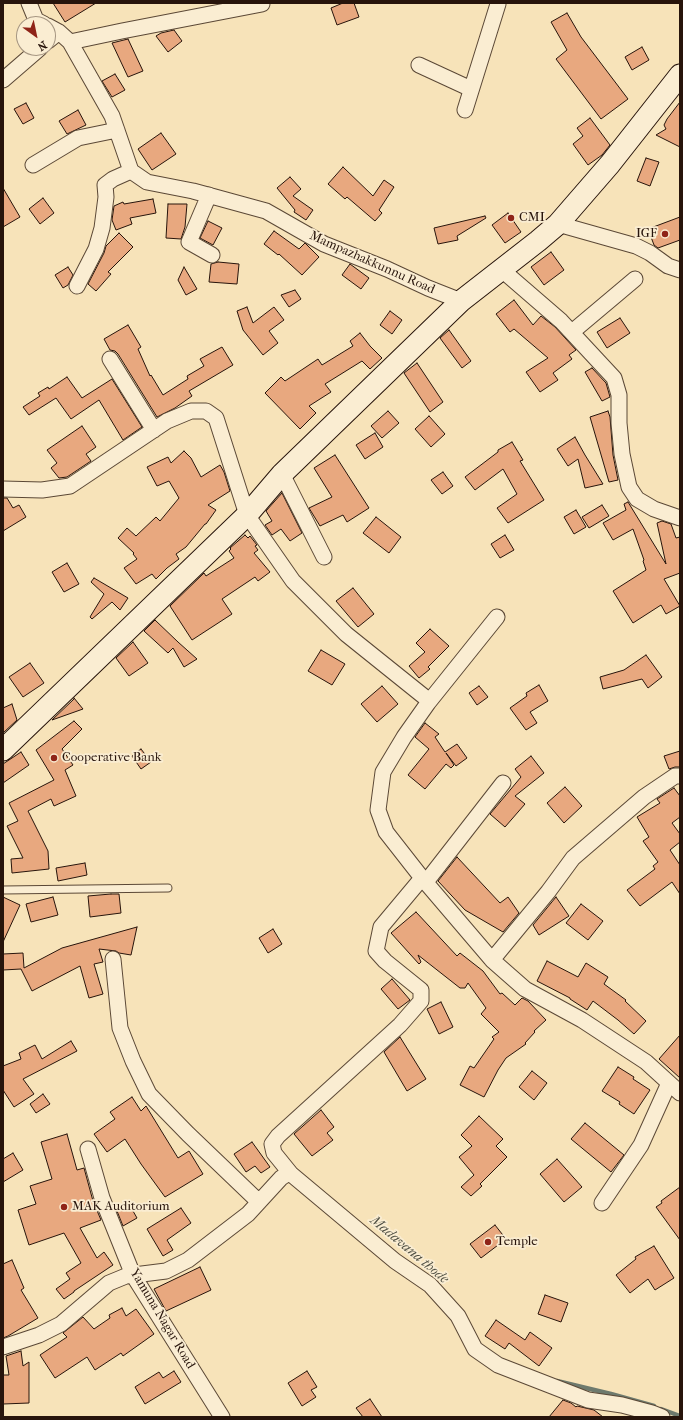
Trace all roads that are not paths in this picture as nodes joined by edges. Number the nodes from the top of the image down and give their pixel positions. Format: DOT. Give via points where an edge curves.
graph roads {
  1 [pos="29,3"];
  2 [pos="498,3"];
  3 [pos="262,4"];
  4 [pos="34,16"];
  5 [pos="56,35"];
  6 [pos="70,42"];
  7 [pos="31,56"];
  8 [pos="419,64"];
  9 [pos="680,75"];
  10 [pos="3,80"];
  11 [pos="471,89"];
  12 [pos="465,110"];
  13 [pos="117,130"];
  14 [pos="32,165"];
  15 [pos="130,171"];
  16 [pos="209,195"];
  17 [pos="558,224"];
  18 [pos="212,255"];
  19 [pos="502,270"];
  20 [pos="680,270"];
  21 [pos="635,278"];
  22 [pos="77,286"];
  23 [pos="461,301"];
  24 [pos="572,332"];
  25 [pos="110,359"];
  26 [pos="154,430"];
  27 [pos="282,474"];
  28 [pos="3,489"];
  29 [pos="247,514"];
  30 [pos="680,518"];
  31 [pos="324,557"];
  32 [pos="497,617"];
  33 [pos="428,703"];
  34 [pos="3,750"];
  35 [pos="680,776"];
  36 [pos="502,783"];
  37 [pos="424,880"];
  38 [pos="168,888"];
  39 [pos="3,890"];
  40 [pos="114,960"];
  41 [pos="492,960"];
  42 [pos="669,1083"];
  43 [pos="680,1093"];
  44 [pos="88,1149"];
  45 [pos="291,1174"];
  46 [pos="259,1202"];
  47 [pos="602,1203"];
  48 [pos="133,1275"];
  49 [pos="3,1347"];
  50 [pos="222,1417"];
  51 [pos="662,1417"];
  1 -- 4 [label="street"];
  2 -- 11 [label="street"];
  3 -- 6 [label="street"];
  5 -- 6 [label="street"];
  6 -- 13 [label="street" via="112,116"];
  7 -- 10 [label="street"];
  8 -- 11 [label="street"];
  9 -- 17 [label="street" via="610,164"];
  11 -- 12 [label="street"];
  13 -- 14 [label="street" via="78,138"];
  13 -- 15 [label="street"];
  15 -- 16 [label="street, Mampazhakkunnu Road" via="147,182"];
  15 -- 22 [label="street" via="105,185 102,228 96,249"];
  16 -- 18 [label="street" via="189,242"];
  16 -- 23 [label="street, Mampazhakkunnu Road" via="266,210 324,244"];
  17 -- 19 [label="street"];
  17 -- 20 [label="street" via="636,246 668,266"];
  19 -- 23 [label="street"];
  19 -- 24 [label="street"];
  21 -- 24 [label="street"];
  23 -- 27 [label="street"];
  24 -- 30 [label="street" via="614,378 619,395 622,454 630,487 637,499 654,509"];
  25 -- 26 [label="street"];
  26 -- 28 [label="street" via="70,486 42,490"];
  26 -- 29 [label="street" via="167,421 191,411 206,411 216,418"];
  27 -- 29 [label="street"];
  27 -- 31 [label="street"];
  29 -- 33 [label="street" via="293,581 346,634 410,684 427,699"];
  29 -- 34 [label="street"];
  32 -- 33 [label="street"];
  33 -- 37 [label="street" via="383,772 378,810 386,832"];
  35 -- 41 [label="street" via="675,776 644,797 573,858"];
  36 -- 37 [label="street"];
  37 -- 41 [label="street"];
  37 -- 45 [label="street" via="381,927 376,951 420,990 421,1001 400,1026 278,1136 272,1144 272,1149"];
  38 -- 39 [label="lane"];
  40 -- 46 [label="street" via="120,1028 149,1094"];
  41 -- 42 [label="street" via="525,989 582,1020 646,1062"];
  42 -- 43 [label="street"];
  42 -- 47 [label="street" via="641,1145"];
  44 -- 48 [label="street, Yamuna Nagar Road" via="102,1198"];
  45 -- 46 [label="street" via="281,1178"];
  45 -- 51 [label="street" via="395,1261 430,1285 458,1316 475,1349 498,1365 588,1400 622,1405"];
  46 -- 48 [label="street" via="248,1214 188,1260 166,1271"];
  48 -- 49 [label="street" via="109,1283 60,1324 39,1335"];
  48 -- 50 [label="street, Yamuna Nagar Road"];
}
